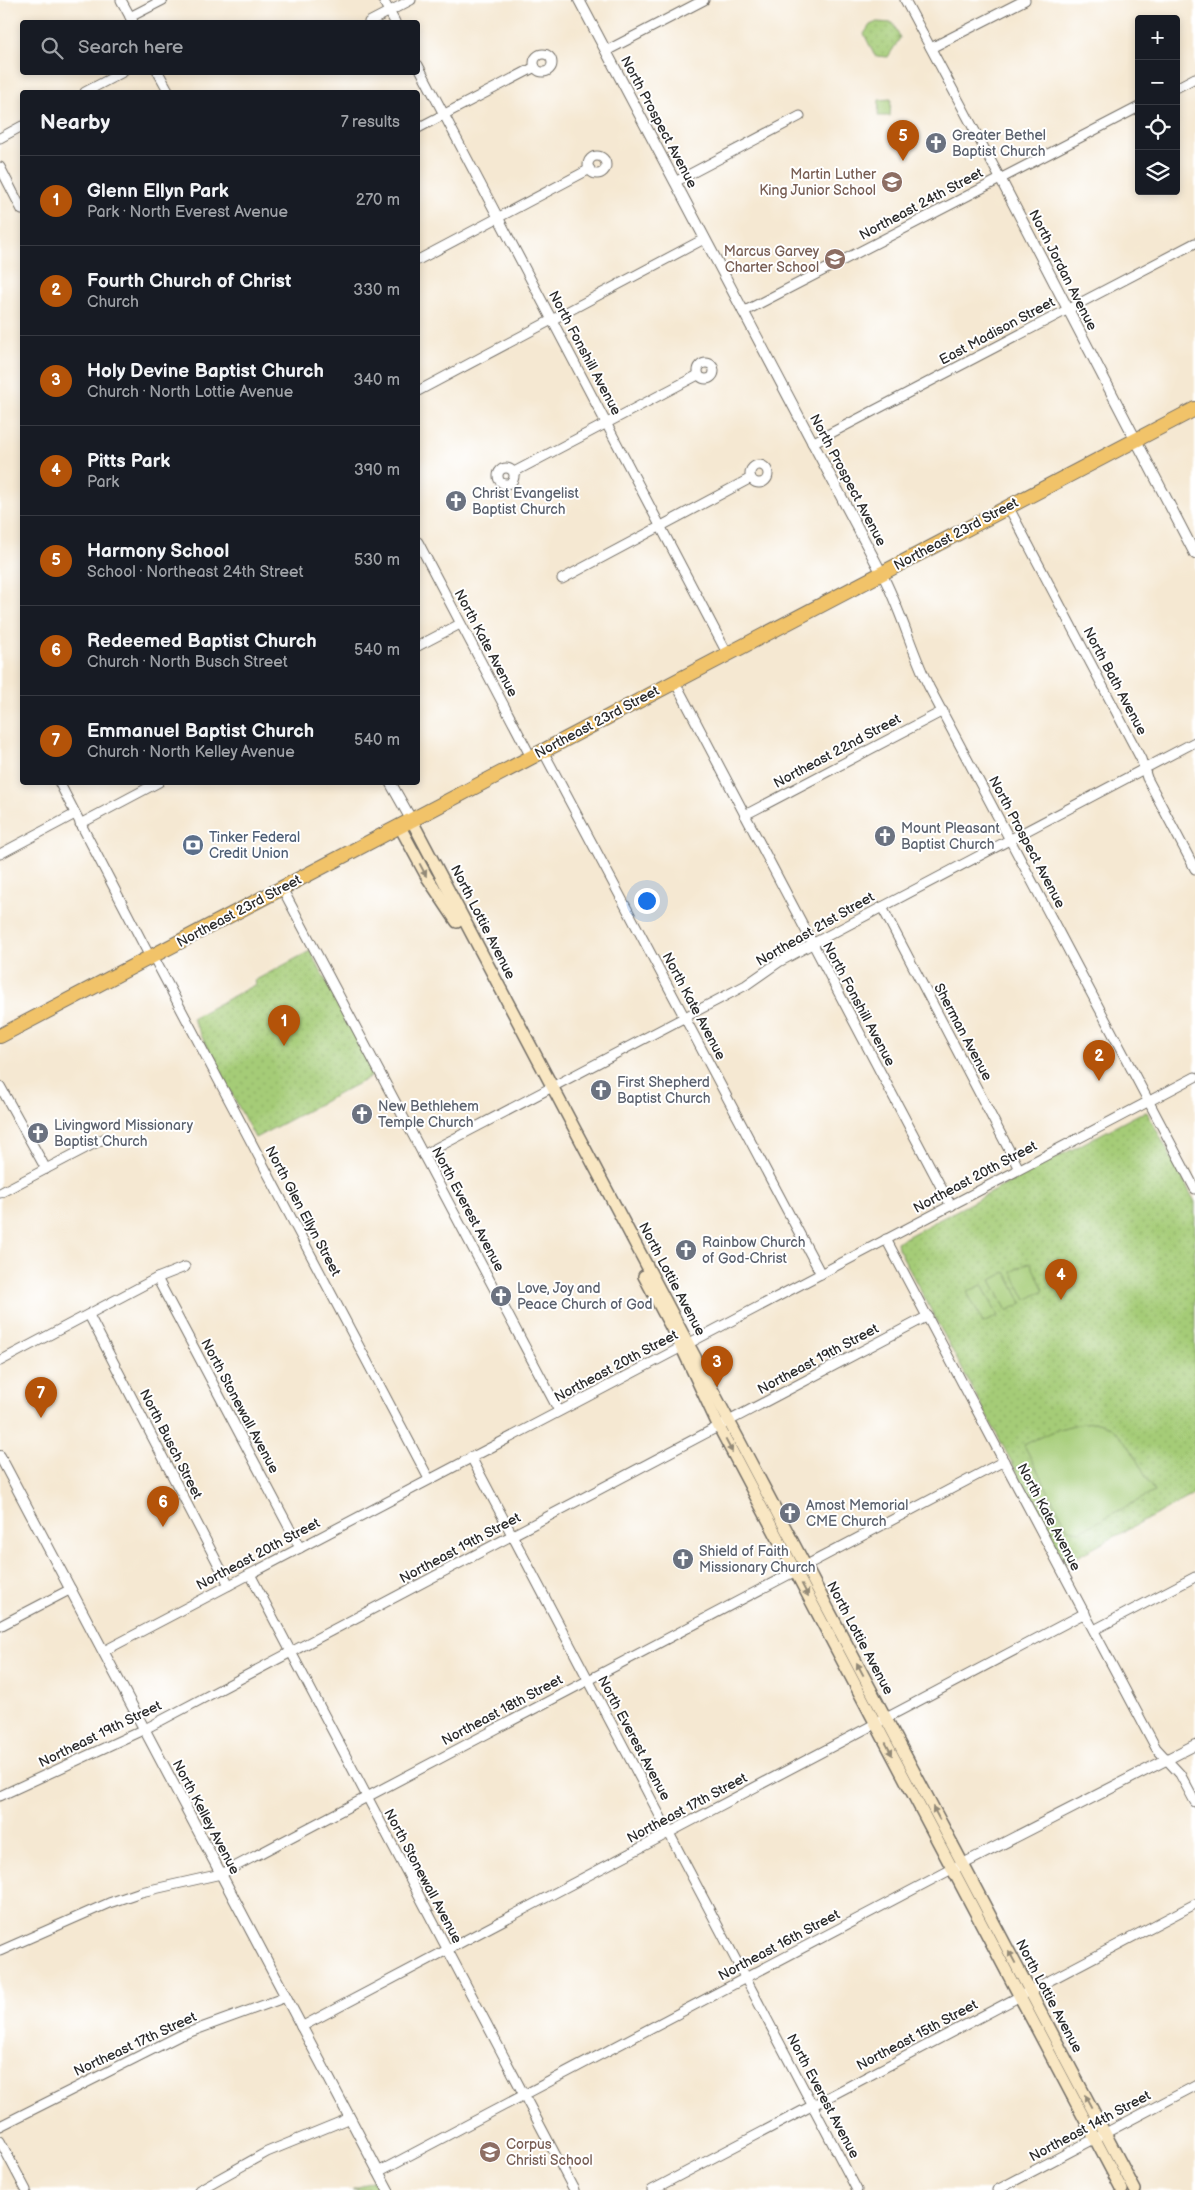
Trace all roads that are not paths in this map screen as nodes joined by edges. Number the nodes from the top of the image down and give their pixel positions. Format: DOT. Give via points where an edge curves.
graph roads {
  1 [pos="121,0"];
  2 [pos="163,0"];
  3 [pos="383,0"];
  4 [pos="411,0"];
  5 [pos="579,0"];
  6 [pos="704,0"];
  7 [pos="906,0"];
  8 [pos="1025,0"];
  9 [pos="390,12"];
  10 [pos="131,20"];
  11 [pos="373,20"];
  12 [pos="394,20"];
  13 [pos="931,48"];
  14 [pos="606,51"];
  15 [pos="535,67"];
  16 [pos="420,69"];
  17 [pos="117,75"];
  18 [pos="160,75"];
  19 [pos="1195,78"];
  20 [pos="1180,86"];
  21 [pos="90,90"];
  22 [pos="168,90"];
  23 [pos="1135,109"];
  24 [pos="444,115"];
  25 [pos="800,116"];
  26 [pos="20,127"];
  27 [pos="420,127"];
  28 [pos="0,138"];
  29 [pos="0,167"];
  30 [pos="590,169"];
  31 [pos="1000,178"];
  32 [pos="674,182"];
  33 [pos="20,206"];
  34 [pos="498,218"];
  35 [pos="704,239"];
  36 [pos="1195,243"];
  37 [pos="420,259"];
  38 [pos="1068,309"];
  39 [pos="743,312"];
  40 [pos="552,320"];
  41 [pos="698,375"];
  42 [pos="420,390"];
  43 [pos="1195,409"];
  44 [pos="606,423"];
  45 [pos="1136,440"];
  46 [pos="812,443"];
  47 [pos="514,472"];
  48 [pos="751,478"];
  49 [pos="1008,506"];
  50 [pos="660,526"];
  51 [pos="420,546"];
  52 [pos="1195,554"];
  53 [pos="882,574"];
  54 [pos="562,579"];
  55 [pos="460,624"];
  56 [pos="420,645"];
  57 [pos="728,655"];
  58 [pos="674,682"];
  59 [pos="943,711"];
  60 [pos="1195,742"];
  61 [pos="537,754"];
  62 [pos="1144,769"];
  63 [pos="61,785"];
  64 [pos="153,785"];
  65 [pos="391,785"];
  66 [pos="76,814"];
  67 [pos="744,815"];
  68 [pos="80,824"];
  69 [pos="406,824"];
  70 [pos="1011,840"];
  71 [pos="0,854"];
  72 [pos="1195,869"];
  73 [pos="282,888"];
  74 [pos="882,907"];
  75 [pos="812,944"];
  76 [pos="151,957"];
  77 [pos="685,1017"];
  78 [pos="0,1036"];
  79 [pos="1195,1077"];
  80 [pos="0,1086"];
  81 [pos="550,1089"];
  82 [pos="1148,1102"];
  83 [pos="105,1138"];
  84 [pos="424,1155"];
  85 [pos="46,1169"];
  86 [pos="1019,1169"];
  87 [pos="1195,1189"];
  88 [pos="0,1193"];
  89 [pos="951,1206"];
  90 [pos="886,1239"];
  91 [pos="185,1267"];
  92 [pos="821,1274"];
  93 [pos="157,1278"];
  94 [pos="89,1315"];
  95 [pos="928,1316"];
  96 [pos="685,1346"];
  97 [pos="0,1361"];
  98 [pos="559,1411"];
  99 [pos="724,1424"];
  100 [pos="0,1456"];
  101 [pos="471,1458"];
  102 [pos="1004,1462"];
  103 [pos="429,1479"];
  104 [pos="512,1536"];
  105 [pos="300,1548"];
  106 [pos="800,1569"];
  107 [pos="250,1574"];
  108 [pos="1195,1577"];
  109 [pos="229,1585"];
  110 [pos="71,1589"];
  111 [pos="1085,1613"];
  112 [pos="0,1626"];
  113 [pos="1094,1630"];
  114 [pos="104,1651"];
  115 [pos="290,1654"];
  116 [pos="588,1680"];
  117 [pos="881,1721"];
  118 [pos="145,1730"];
  119 [pos="1195,1745"];
  120 [pos="1167,1759"];
  121 [pos="0,1796"];
  122 [pos="366,1798"];
  123 [pos="1195,1802"];
  124 [pos="668,1833"];
  125 [pos="958,1867"];
  126 [pos="221,1874"];
  127 [pos="1195,1904"];
  128 [pos="447,1950"];
  129 [pos="0,1951"];
  130 [pos="746,1978"];
  131 [pos="1025,1994"];
  132 [pos="286,1997"];
  133 [pos="302,2027"];
  134 [pos="1195,2086"];
  135 [pos="524,2094"];
  136 [pos="812,2106"];
  137 [pos="350,2118"];
  138 [pos="0,2126"];
  139 [pos="1100,2136"];
  140 [pos="0,2141"];
  141 [pos="378,2172"];
  142 [pos="26,2190"];
  143 [pos="199,2190"];
  144 [pos="388,2190"];
  145 [pos="574,2190"];
  146 [pos="652,2190"];
  147 [pos="857,2190"];
  148 [pos="997,2190"];
  149 [pos="1122,2190"];
  150 [pos="1135,2190"];
  1 -- 10 [label="street"];
  2 -- 10 [label="street"];
  3 -- 9 [label="street"];
  4 -- 9 [label="street"];
  5 -- 14 [label="street, North Prospect Avenue"];
  6 -- 14 [label="street"];
  7 -- 13 [label="street, North Jordan Avenue"];
  8 -- 13 [label="street"];
  9 -- 11 [label="street"];
  9 -- 12 [label="street"];
  13 -- 31 [label="street, North Jordan Avenue"];
  14 -- 32 [label="street, North Prospect Avenue"];
  15 -- 24 [label="street"];
  16 -- 24 [label="street, North Fonshill Avenue"];
  17 -- 21 [label="street"];
  18 -- 22 [label="street"];
  19 -- 20 [label="street"];
  23 -- 31 [label="street, Northeast 24th Street"];
  24 -- 27 [label="street"];
  24 -- 34 [label="street, North Fonshill Avenue"];
  25 -- 32 [label="street"];
  26 -- 28 [label="street"];
  29 -- 33 [label="street"];
  30 -- 34 [label="street"];
  31 -- 38 [label="street, North Jordan Avenue"];
  31 -- 39 [label="street, Northeast 24th Street"];
  32 -- 35 [label="street, North Prospect Avenue"];
  34 -- 37 [label="street"];
  34 -- 40 [label="street, North Fonshill Avenue"];
  35 -- 39 [label="street, North Prospect Avenue"];
  35 -- 40 [label="street"];
  36 -- 38 [label="street, East Madison Street"];
  38 -- 45 [label="street, North Jordan Avenue"];
  38 -- 46 [label="street, East Madison Street"];
  39 -- 46 [label="street, North Prospect Avenue"];
  40 -- 42 [label="street"];
  40 -- 44 [label="street, North Fonshill Avenue"];
  41 -- 44 [label="street"];
  43 -- 45 [label="main road, Northeast 23rd Street"];
  44 -- 47 [label="street"];
  44 -- 50 [label="street, North Fonshill Avenue"];
  45 -- 49 [label="main road, Northeast 23rd Street"];
  45 -- 52 [label="street, North Jordan Avenue"];
  46 -- 53 [label="street, North Prospect Avenue"];
  48 -- 50 [label="street"];
  49 -- 53 [label="main road, Northeast 23rd Street"];
  49 -- 62 [label="street, North Bath Avenue"];
  50 -- 54 [label="street"];
  50 -- 57 [label="street, North Fonshill Avenue"];
  51 -- 55 [label="street, North Kate Avenue"];
  53 -- 57 [label="main road, Northeast 23rd Street"];
  53 -- 59 [label="street, North Prospect Avenue" via="917,663"];
  55 -- 56 [label="street"];
  55 -- 61 [label="street, North Kate Avenue"];
  57 -- 58 [label="main road, Northeast 23rd Street"];
  58 -- 61 [label="main road, Northeast 23rd Street"];
  58 -- 67 [label="street, North Fonshill Avenue"];
  59 -- 67 [label="street, Northeast 22nd Street"];
  59 -- 70 [label="street, North Prospect Avenue"];
  60 -- 62 [label="street, Northeast 21st Street"];
  61 -- 69 [label="main road, Northeast 23rd Street"];
  61 -- 77 [label="street, North Kate Avenue"];
  62 -- 70 [label="street, Northeast 21st Street"];
  62 -- 72 [label="street, North Bath Avenue"];
  63 -- 66 [label="street, North Glen Ellyn Street"];
  64 -- 68 [label="street"];
  65 -- 69 [label="street, North Lottie Avenue"];
  66 -- 68 [label="street, North Glen Ellyn Street"];
  66 -- 71 [label="street"];
  67 -- 75 [label="street, North Fonshill Avenue"];
  68 -- 76 [label="street, North Glen Ellyn Street"];
  69 -- 73 [label="main road, Northeast 23rd Street"];
  69 -- 81 [label="main road, North Lottie Avenue" via="427,877 451,912"];
  70 -- 74 [label="street, Northeast 21st Street"];
  70 -- 82 [label="street, North Prospect Avenue"];
  73 -- 76 [label="main road, Northeast 23rd Street"];
  73 -- 84 [label="street, North Everest Avenue"];
  74 -- 75 [label="street, Northeast 21st Street"];
  74 -- 86 [label="street, Sherman Avenue"];
  75 -- 77 [label="street, Northeast 21st Street" via="746,985"];
  75 -- 89 [label="street, North Fonshill Avenue"];
  76 -- 78 [label="main road, Northeast 23rd Street"];
  76 -- 103 [label="street, North Glen Ellyn Street"];
  77 -- 81 [label="street, Northeast 21st Street"];
  77 -- 92 [label="street, North Kate Avenue"];
  79 -- 82 [label="street, Northeast 20th Street"];
  80 -- 85 [label="street"];
  81 -- 84 [label="street, Northeast 21st Street"];
  81 -- 96 [label="main road, North Lottie Avenue"];
  82 -- 86 [label="street, Northeast 20th Street"];
  82 -- 87 [label="street, North Prospect Avenue"];
  83 -- 85 [label="street"];
  84 -- 98 [label="street, North Everest Avenue"];
  85 -- 88 [label="street"];
  86 -- 89 [label="street, Northeast 20th Street"];
  89 -- 90 [label="street, Northeast 20th Street"];
  90 -- 92 [label="street, Northeast 20th Street"];
  90 -- 95 [label="street, North Kate Avenue"];
  91 -- 93 [label="street"];
  92 -- 96 [label="street, Northeast 20th Street"];
  93 -- 94 [label="street"];
  93 -- 105 [label="street, North Stonewall Avenue"];
  94 -- 97 [label="street"];
  94 -- 109 [label="street, North Busch Street"];
  95 -- 99 [label="street, Northeast 19th Street"];
  95 -- 102 [label="street, North Kate Avenue"];
  96 -- 98 [label="street, Northeast 20th Street"];
  96 -- 99 [label="main road, North Lottie Avenue"];
  98 -- 101 [label="street, Northeast 20th Street"];
  99 -- 104 [label="street, Northeast 19th Street"];
  99 -- 106 [label="main road, North Lottie Avenue"];
  100 -- 110 [label="street, North Kelley Avenue"];
  101 -- 103 [label="street, Northeast 20th Street"];
  101 -- 104 [label="street, North Everest Avenue"];
  102 -- 106 [label="street, Northeast 18th Street"];
  102 -- 111 [label="street, North Kate Avenue"];
  103 -- 105 [label="street, Northeast 20th Street"];
  104 -- 115 [label="street, Northeast 19th Street"];
  104 -- 116 [label="street, North Everest Avenue"];
  105 -- 107 [label="street, Northeast 20th Street"];
  106 -- 116 [label="street, Northeast 18th Street"];
  106 -- 117 [label="main road, North Lottie Avenue"];
  107 -- 109 [label="street, Northeast 20th Street"];
  107 -- 115 [label="street, North Stonewall Avenue"];
  108 -- 113 [label="street"];
  109 -- 114 [label="street, Northeast 20th Street"];
  110 -- 112 [label="street"];
  110 -- 114 [label="street, North Kelley Avenue"];
  111 -- 113 [label="street, North Kate Avenue"];
  111 -- 117 [label="street, Northeast 17th Street"];
  113 -- 120 [label="street, North Kate Avenue" via="1156,1748"];
  114 -- 118 [label="street, North Kelley Avenue"];
  115 -- 118 [label="street, Northeast 19th Street"];
  115 -- 122 [label="street, North Stonewall Avenue"];
  116 -- 122 [label="street, Northeast 18th Street"];
  116 -- 124 [label="street, North Everest Avenue"];
  117 -- 124 [label="street, Northeast 17th Street"];
  117 -- 125 [label="main road, North Lottie Avenue"];
  118 -- 121 [label="street, Northeast 19th Street"];
  118 -- 126 [label="street, North Kelley Avenue"];
  119 -- 120 [label="street, Northeast 16th Street"];
  120 -- 123 [label="street, North Kate Avenue" via="1180,1774"];
  120 -- 125 [label="street, Northeast 16th Street"];
  122 -- 126 [label="street, Northeast 18th Street"];
  122 -- 128 [label="street, North Stonewall Avenue"];
  124 -- 128 [label="street, Northeast 17th Street"];
  124 -- 130 [label="street, North Everest Avenue"];
  125 -- 130 [label="street, Northeast 16th Street"];
  125 -- 131 [label="main road, North Lottie Avenue"];
  126 -- 129 [label="street, Northeast 18th Street" via="116,1900"];
  126 -- 132 [label="street, North Kelley Avenue"];
  127 -- 131 [label="street, Northeast 15th Street"];
  128 -- 133 [label="street, Northeast 17th Street"];
  128 -- 135 [label="street, North Stonewall Avenue"];
  130 -- 135 [label="street, Northeast 16th Street"];
  130 -- 136 [label="street, North Everest Avenue"];
  131 -- 136 [label="street, Northeast 15th Street"];
  131 -- 139 [label="main road, North Lottie Avenue"];
  132 -- 133 [label="street, North Kelley Avenue"];
  132 -- 138 [label="street, Northeast 17th Street" via="179,2036"];
  133 -- 137 [label="street, North Kelley Avenue"];
  134 -- 139 [label="street, Northeast 14th Street"];
  135 -- 141 [label="street, Northeast 16th Street"];
  135 -- 145 [label="street, North Stonewall Avenue"];
  136 -- 146 [label="street, Northeast 15th Street"];
  136 -- 147 [label="street, North Everest Avenue"];
  137 -- 141 [label="street, North Kelley Avenue"];
  137 -- 143 [label="street" via="267,2152"];
  139 -- 148 [label="street, Northeast 14th Street"];
  139 -- 149 [label="main road, North Lottie Avenue"];
  139 -- 150 [label="main road, North Lottie Avenue"];
  140 -- 142 [label="street"];
  141 -- 144 [label="street, North Kelley Avenue"];
}
